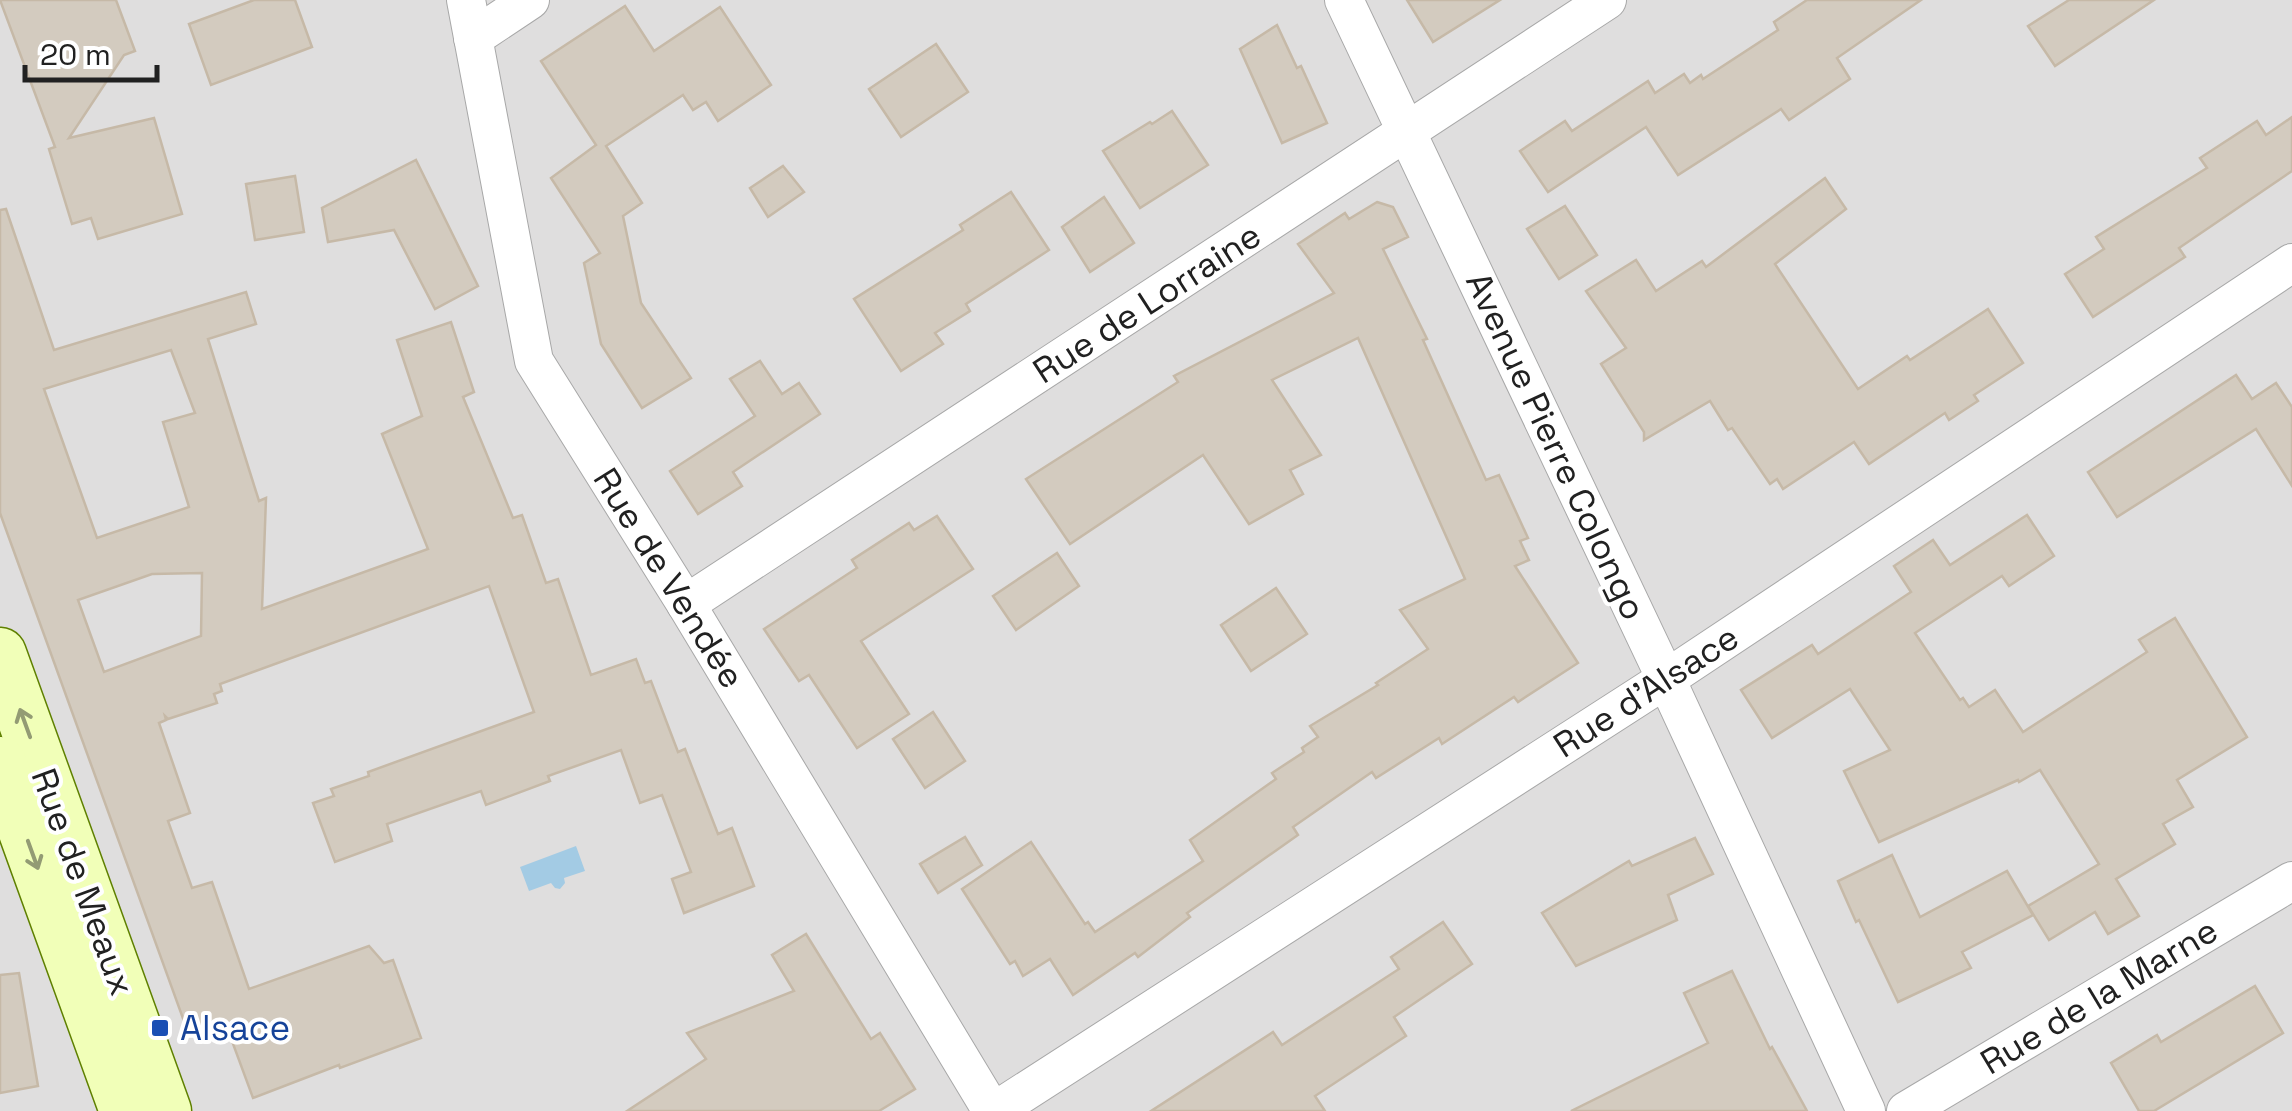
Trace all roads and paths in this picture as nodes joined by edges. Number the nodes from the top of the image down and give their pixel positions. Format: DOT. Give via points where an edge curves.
graph roads {
  1 [pos="466,0"];
  2 [pos="530,0"];
  3 [pos="1344,0"];
  4 [pos="1607,0"];
  5 [pos="473,38"];
  6 [pos="1407,132"];
  7 [pos="2292,263"];
  8 [pos="686,604"];
  9 [pos="0,654"];
  10 [pos="1666,679"];
  11 [pos="0,763"];
  12 [pos="2292,881"];
  13 [pos="126,1111"];
  14 [pos="166,1111"];
  15 [pos="993,1111"];
  16 [pos="1866,1111"];
  17 [pos="1906,1111"];
  1 -- 5 [label="street, Rue de Vendée"];
  2 -- 5 [label="street"];
  3 -- 6 [label="street, Avenue Pierre Colongo"];
  4 -- 6 [label="street, Rue de Lorraine"];
  5 -- 8 [label="street, Rue de Vendée" via="534,360"];
  6 -- 8 [label="street, Rue de Lorraine"];
  6 -- 10 [label="street, Avenue Pierre Colongo"];
  7 -- 10 [label="street, Rue d'Alsace"];
  8 -- 15 [label="street, Rue de Vendée"];
  14 -- 9 [label="main road, Rue de Meaux, one-way"];
  10 -- 15 [label="street, Rue d'Alsace"];
  10 -- 16 [label="street, Avenue Pierre Colongo"];
  11 -- 13 [label="main road, Rue de Meaux, one-way"];
  12 -- 17 [label="street, Rue de la Marne"];
}
